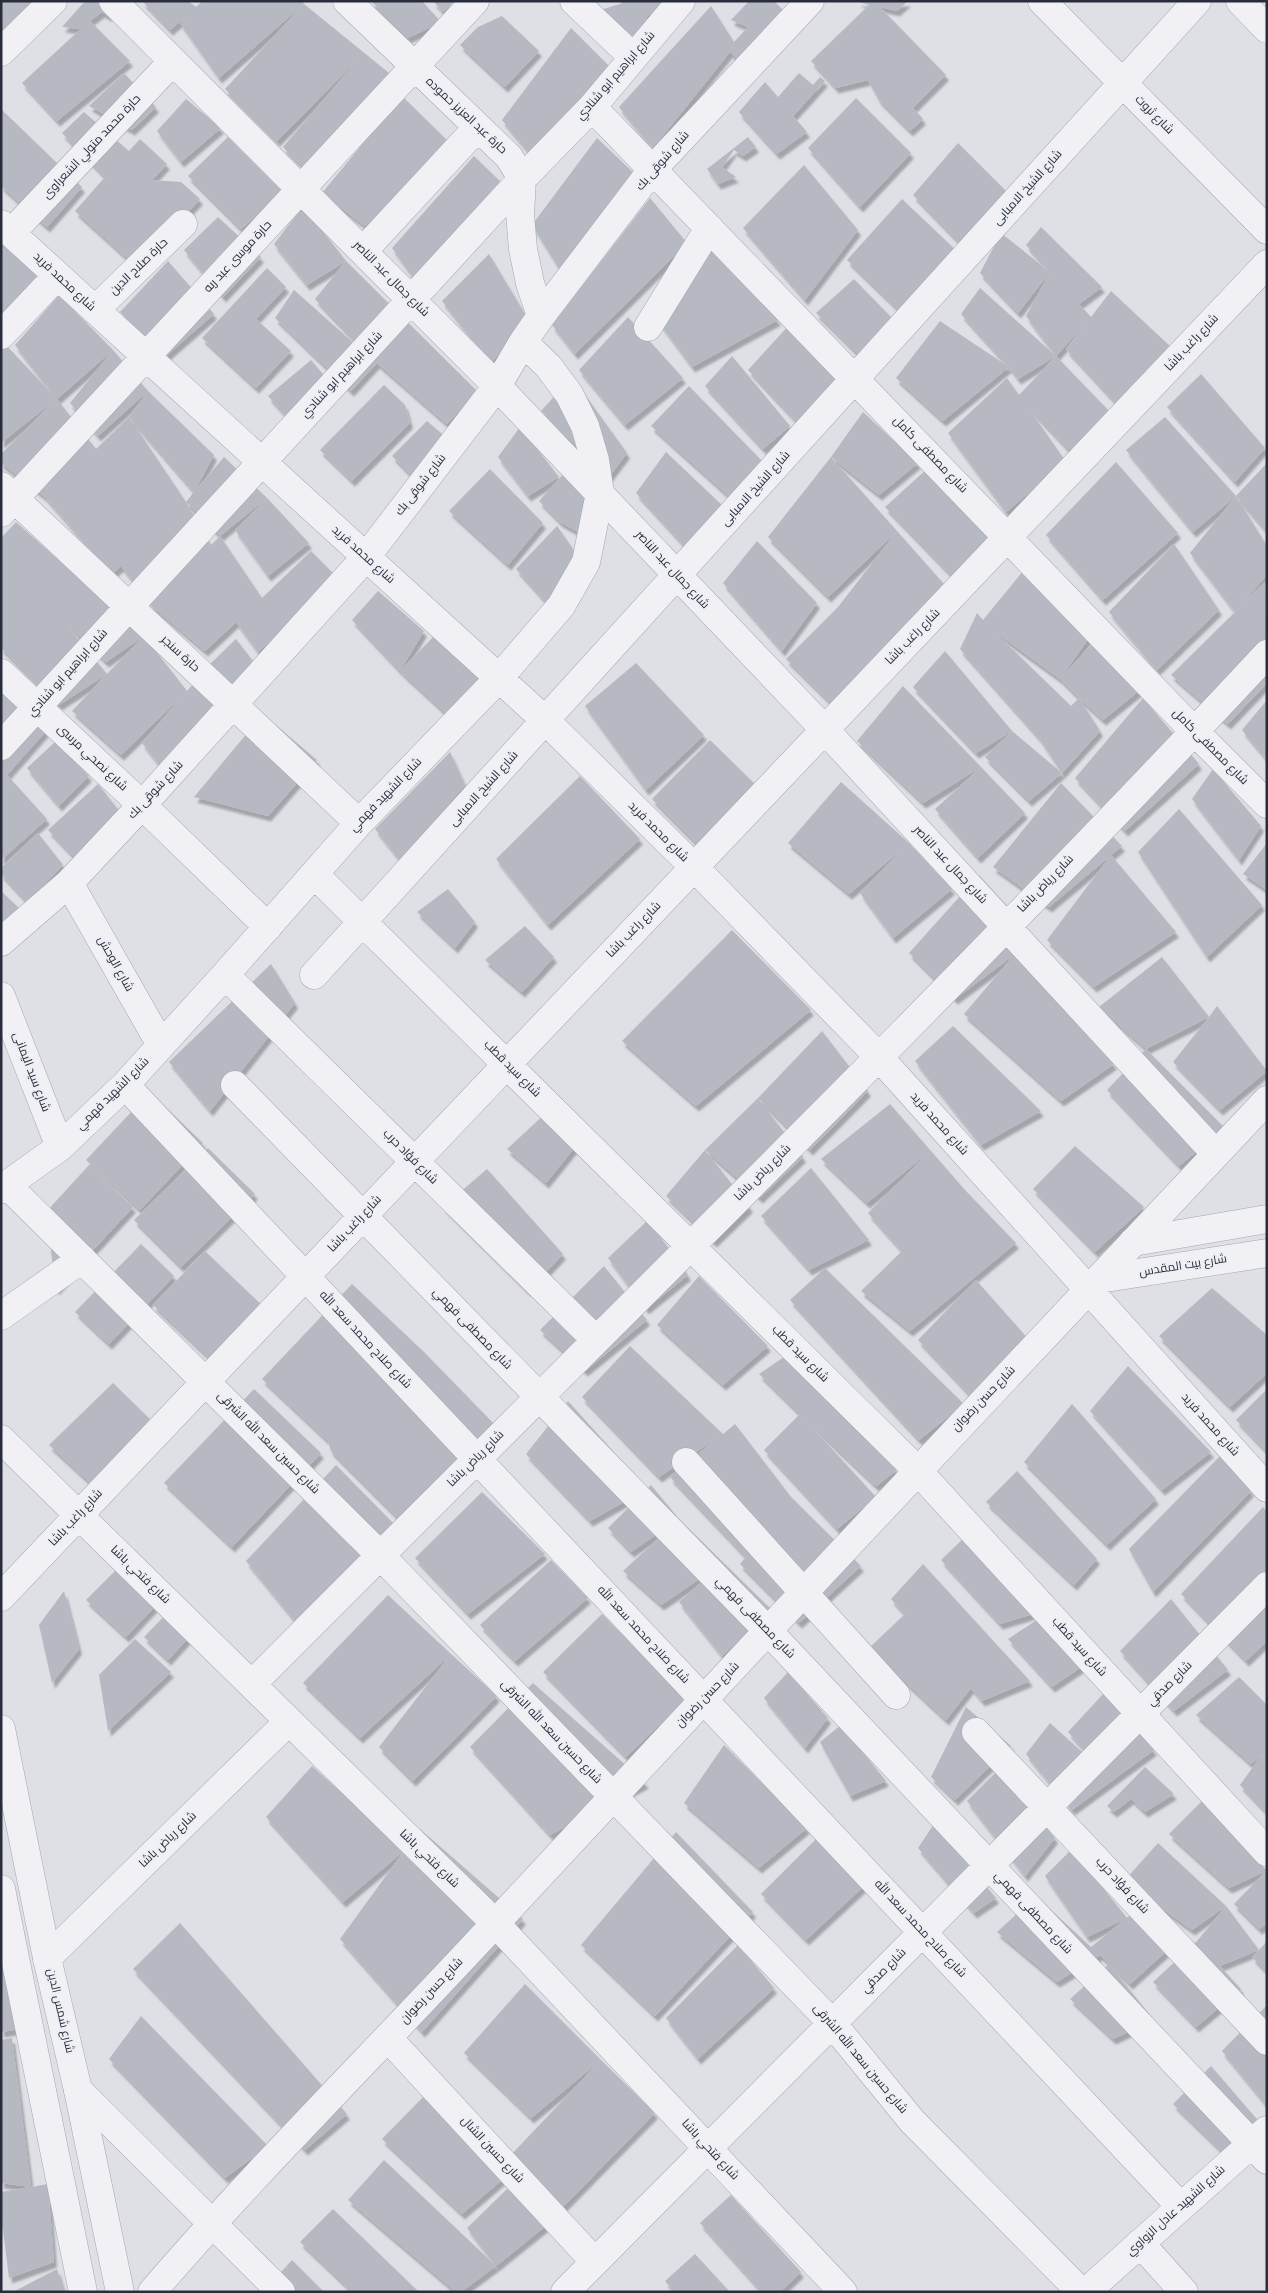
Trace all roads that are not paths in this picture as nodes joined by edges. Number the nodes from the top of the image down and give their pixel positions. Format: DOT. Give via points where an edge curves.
graph roads {
  1 [pos="52,1"];
  2 [pos="113,1"];
  3 [pos="347,1"];
  4 [pos="475,1"];
  5 [pos="574,1"];
  6 [pos="680,1"];
  7 [pos="810,1"];
  8 [pos="1042,1"];
  9 [pos="1197,1"];
  10 [pos="1240,1"];
  11 [pos="1267,29"];
  12 [pos="1,52"];
  13 [pos="633,57"];
  14 [pos="173,61"];
  15 [pos="414,67"];
  16 [pos="1123,84"];
  17 [pos="592,107"];
  18 [pos="478,127"];
  19 [pos="652,170"];
  20 [pos="522,180"];
  21 [pos="301,189"];
  22 [pos="183,224"];
  23 [pos="709,228"];
  24 [pos="6,229"];
  25 [pos="1267,230"];
  26 [pos="363,251"];
  27 [pos="1267,264"];
  28 [pos="57,276"];
  29 [pos="412,301"];
  30 [pos="95,310"];
  31 [pos="541,316"];
  32 [pos="648,327"];
  33 [pos="1,335"];
  34 [pos="523,342"];
  35 [pos="146,356"];
  36 [pos="856,379"];
  37 [pos="498,386"];
  38 [pos="261,462"];
  39 [pos="600,493"];
  40 [pos="6,499"];
  41 [pos="1008,537"];
  42 [pos="366,557"];
  43 [pos="677,575"];
  44 [pos="129,607"];
  45 [pos="1267,654"];
  46 [pos="1,674"];
  47 [pos="499,678"];
  48 [pos="234,705"];
  49 [pos="37,707"];
  50 [pos="546,721"];
  51 [pos="824,730"];
  52 [pos="1195,732"];
  53 [pos="1,746"];
  54 [pos="1267,804"];
  55 [pos="142,805"];
  56 [pos="359,822"];
  57 [pos="694,867"];
  58 [pos="314,874"];
  59 [pos="69,882"];
  60 [pos="362,922"];
  61 [pos="1005,926"];
  62 [pos="268,927"];
  63 [pos="1,942"];
  64 [pos="314,975"];
  65 [pos="225,976"];
  66 [pos="1,996"];
  67 [pos="160,1045"];
  68 [pos="878,1056"];
  69 [pos="506,1064"];
  70 [pos="124,1085"];
  71 [pos="235,1085"];
  72 [pos="1267,1100"];
  73 [pos="60,1147"];
  74 [pos="1216,1154"];
  75 [pos="414,1162"];
  76 [pos="4,1187"];
  77 [pos="363,1216"];
  78 [pos="1267,1219"];
  79 [pos="1133,1242"];
  80 [pos="690,1246"];
  81 [pos="1267,1253"];
  82 [pos="82,1259"];
  83 [pos="306,1276"];
  84 [pos="1094,1284"];
  85 [pos="1,1316"];
  86 [pos="595,1340"];
  87 [pos="206,1382"];
  88 [pos="538,1397"];
  89 [pos="1,1439"];
  90 [pos="477,1458"];
  91 [pos="686,1462"];
  92 [pos="916,1470"];
  93 [pos="1266,1485"];
  94 [pos="79,1515"];
  95 [pos="380,1555"];
  96 [pos="1267,1586"];
  97 [pos="804,1593"];
  98 [pos="1,1597"];
  99 [pos="769,1632"];
  100 [pos="252,1684"];
  101 [pos="896,1695"];
  102 [pos="704,1700"];
  103 [pos="1140,1714"];
  104 [pos="289,1722"];
  105 [pos="1,1729"];
  106 [pos="976,1732"];
  107 [pos="6,1787"];
  108 [pos="613,1796"];
  109 [pos="1047,1807"];
  110 [pos="1267,1852"];
  111 [pos="989,1866"];
  112 [pos="1,1889"];
  113 [pos="495,1923"];
  114 [pos="923,1932"];
  115 [pos="47,1958"];
  116 [pos="832,2023"];
  117 [pos="388,2038"];
  118 [pos="1267,2041"];
  119 [pos="78,2090"];
  120 [pos="1262,2145"];
  121 [pos="709,2148"];
  122 [pos="1181,2207"];
  123 [pos="212,2222"];
  124 [pos="1140,2243"];
  125 [pos="595,2262"];
  126 [pos="83,2292"];
  127 [pos="120,2292"];
  128 [pos="152,2292"];
  129 [pos="281,2292"];
  130 [pos="565,2292"];
  131 [pos="843,2292"];
  132 [pos="1081,2292"];
  133 [pos="1086,2292"];
  134 [pos="1184,2292"];
  1 -- 12 [label="street"];
  2 -- 14 [label="street, شارع جمال عبد الناصر"];
  3 -- 15 [label="street, حارة عبد العزيز حموده"];
  4 -- 15 [label="street, حارة موسى عبد ربه"];
  5 -- 13 [label="street"];
  6 -- 13 [label="street, شارع ابراهيم ابو شنادي"];
  7 -- 19 [label="street, شارع شوقى بك"];
  8 -- 16 [label="street, شارع ثروت"];
  9 -- 16 [label="street, شارع الشيخ الامبابى"];
  10 -- 11 [label="street"];
  13 -- 17 [label="street, شارع ابراهيم ابو شنادي"];
  14 -- 21 [label="street, شارع جمال عبد الناصر"];
  14 -- 24 [label="street, حارة محمد متولي الشعراوى"];
  15 -- 18 [label="street, حارة عبد العزيز حموده"];
  15 -- 21 [label="street, حارة موسى عبد ربه"];
  16 -- 25 [label="street, شارع ثروت"];
  16 -- 36 [label="street, شارع الشيخ الامبابى"];
  17 -- 19 [label="street, شارع مصطفى كامل"];
  17 -- 20 [label="street, شارع ابراهيم ابو شنادي"];
  18 -- 20 [label="street, حارة عبد العزيز حموده" via="510,157"];
  18 -- 26 [label="street"];
  19 -- 23 [label="street, شارع مصطفى كامل"];
  19 -- 31 [label="street, شارع شوقى بك"];
  20 -- 29 [label="street, شارع ابراهيم ابو شنادي"];
  20 -- 31 [label="street" via="523,249"];
  21 -- 26 [label="street, شارع جمال عبد الناصر"];
  21 -- 35 [label="street, حارة موسى عبد ربه"];
  22 -- 30 [label="street, حارة صلاح الدين"];
  23 -- 32 [label="street"];
  23 -- 36 [label="street, شارع مصطفى كامل"];
  24 -- 28 [label="street, شارع محمد فريد"];
  26 -- 29 [label="street, شارع جمال عبد الناصر"];
  27 -- 41 [label="street, شارع راغب باشا"];
  28 -- 30 [label="street, شارع محمد فريد"];
  28 -- 33 [label="street"];
  29 -- 37 [label="street, شارع جمال عبد الناصر"];
  29 -- 38 [label="street, شارع ابراهيم ابو شنادي"];
  30 -- 35 [label="street, شارع محمد فريد"];
  31 -- 34 [label="street, شارع شوقى بك"];
  34 -- 37 [label="street, شارع شوقى بك"];
  34 -- 39 [label="street, شارع الشهيد فهمي" via="548,366 569,394 585,426"];
  35 -- 38 [label="street, شارع محمد فريد"];
  35 -- 40 [label="street, حارة موسى عبد ربه"];
  36 -- 41 [label="street, شارع مصطفى كامل"];
  36 -- 43 [label="street, شارع الشيخ الامبابى"];
  37 -- 39 [label="street, شارع جمال عبد الناصر"];
  37 -- 42 [label="street, شارع شوقى بك"];
  38 -- 42 [label="street, شارع محمد فريد"];
  38 -- 44 [label="street, شارع ابراهيم ابو شنادي"];
  39 -- 43 [label="street, شارع جمال عبد الناصر"];
  39 -- 47 [label="street, شارع الشهيد فهمي" via="586,562 561,606"];
  40 -- 44 [label="street, حارة سنجر"];
  41 -- 51 [label="street, شارع راغب باشا"];
  41 -- 52 [label="street, شارع مصطفى كامل"];
  42 -- 47 [label="street, شارع محمد فريد"];
  42 -- 48 [label="street, شارع شوقى بك"];
  43 -- 50 [label="street, شارع الشيخ الامبابى"];
  43 -- 51 [label="street, شارع جمال عبد الناصر"];
  44 -- 48 [label="street, حارة سنجر"];
  44 -- 49 [label="street, شارع ابراهيم ابو شنادي"];
  45 -- 52 [label="street, شارع رياض باشا"];
  46 -- 49 [label="street, شارع نصحي مرسى"];
  47 -- 50 [label="street, شارع محمد فريد"];
  47 -- 56 [label="street, شارع الشهيد فهمي"];
  48 -- 55 [label="street, شارع شوقى بك"];
  48 -- 56 [label="street, حارة سنجر"];
  49 -- 53 [label="street, شارع ابراهيم ابو شنادي"];
  49 -- 55 [label="street, شارع نصحي مرسى"];
  50 -- 57 [label="street, شارع محمد فريد"];
  50 -- 60 [label="street, شارع الشيخ الامبابى"];
  51 -- 57 [label="street, شارع راغب باشا"];
  51 -- 61 [label="street, شارع جمال عبد الناصر"];
  52 -- 54 [label="street, شارع مصطفى كامل"];
  52 -- 61 [label="street, شارع رياض باشا"];
  55 -- 59 [label="street, شارع شوقى بك"];
  55 -- 62 [label="street, شارع نصحي مرسى"];
  56 -- 58 [label="street, شارع الشهيد فهمي"];
  57 -- 68 [label="street, شارع محمد فريد"];
  57 -- 69 [label="street, شارع راغب باشا"];
  58 -- 60 [label="street, شارع سيد قطب"];
  58 -- 62 [label="street, شارع الشهيد فهمي"];
  59 -- 63 [label="street, شارع شوقى بك"];
  59 -- 67 [label="street, شارع الوحش"];
  60 -- 64 [label="street, شارع الشيخ الامبابى"];
  60 -- 69 [label="street, شارع سيد قطب"];
  61 -- 68 [label="street, شارع رياض باشا"];
  61 -- 74 [label="street, شارع جمال عبد الناصر"];
  62 -- 65 [label="street, شارع الشهيد فهمي"];
  65 -- 67 [label="street, شارع الشهيد فهمي"];
  65 -- 75 [label="street, شارع فؤاد حرب"];
  66 -- 73 [label="street, شارع سيد اليمانى"];
  67 -- 70 [label="street, شارع الشهيد فهمي"];
  68 -- 80 [label="street, شارع رياض باشا"];
  68 -- 84 [label="street, شارع محمد فريد"];
  69 -- 75 [label="street, شارع راغب باشا"];
  69 -- 80 [label="street, شارع سيد قطب"];
  70 -- 73 [label="street, شارع الشهيد فهمي"];
  70 -- 83 [label="street, شارع صلاح محمد سعد الله"];
  71 -- 77 [label="street, شارع مصطفى فهمي"];
  72 -- 74 [label="street, شارع حسن رضوان"];
  73 -- 76 [label="street, شارع الشهيد فهمي"];
  74 -- 79 [label="street, شارع حسن رضوان"];
  75 -- 77 [label="street, شارع راغب باشا"];
  75 -- 86 [label="street, شارع فؤاد حرب"];
  76 -- 82 [label="street, شارع حسين سعد الله الشرقى"];
  77 -- 83 [label="street, شارع راغب باشا"];
  77 -- 88 [label="street, شارع مصطفى فهمي"];
  78 -- 79 [label="street"];
  79 -- 84 [label="street, شارع حسن رضوان"];
  80 -- 86 [label="street, شارع رياض باشا"];
  80 -- 92 [label="street, شارع سيد قطب"];
  81 -- 84 [label="street, شارع بيت المقدس"];
  82 -- 85 [label="street"];
  82 -- 87 [label="street, شارع حسين سعد الله الشرقى"];
  83 -- 87 [label="street, شارع راغب باشا"];
  83 -- 90 [label="street, شارع صلاح محمد سعد الله"];
  84 -- 92 [label="street, شارع حسن رضوان"];
  84 -- 93 [label="street, شارع محمد فريد"];
  86 -- 88 [label="street, شارع رياض باشا"];
  87 -- 94 [label="street, شارع راغب باشا"];
  87 -- 95 [label="street, شارع حسين سعد الله الشرقى"];
  88 -- 90 [label="street, شارع رياض باشا"];
  88 -- 99 [label="street, شارع مصطفى فهمي"];
  89 -- 94 [label="street, شارع فتحي باشا"];
  90 -- 95 [label="street, شارع رياض باشا"];
  90 -- 102 [label="street, شارع صلاح محمد سعد الله"];
  91 -- 97 [label="street"];
  92 -- 97 [label="street, شارع حسن رضوان"];
  92 -- 103 [label="street, شارع سيد قطب"];
  94 -- 98 [label="street, شارع راغب باشا"];
  94 -- 100 [label="street, شارع فتحي باشا"];
  95 -- 100 [label="street, شارع رياض باشا"];
  95 -- 108 [label="street, شارع حسين سعد الله الشرقى"];
  96 -- 103 [label="street, شارع صدقي"];
  97 -- 99 [label="street, شارع حسن رضوان"];
  97 -- 101 [label="street"];
  99 -- 102 [label="street, شارع حسن رضوان"];
  99 -- 111 [label="street, شارع مصطفى فهمي"];
  100 -- 104 [label="street, شارع فتحي باشا"];
  102 -- 108 [label="street, شارع حسن رضوان"];
  102 -- 114 [label="street, شارع صلاح محمد سعد الله"];
  103 -- 109 [label="street, شارع صدقي"];
  103 -- 110 [label="street, شارع سيد قطب"];
  104 -- 113 [label="street, شارع فتحي باشا"];
  104 -- 115 [label="street, شارع رياض باشا"];
  105 -- 107 [label="street, شارع شمس الدين"];
  106 -- 109 [label="street, شارع فؤاد حرب"];
  107 -- 115 [label="street, شارع شمس الدين"];
  108 -- 113 [label="street, شارع حسن رضوان"];
  108 -- 116 [label="street, شارع حسين سعد الله الشرقى"];
  109 -- 111 [label="street, شارع صدقي"];
  109 -- 118 [label="street, شارع فؤاد حرب"];
  111 -- 114 [label="street, شارع صدقي"];
  111 -- 120 [label="street, شارع مصطفى فهمي"];
  112 -- 126 [label="street"];
  113 -- 117 [label="street, شارع حسن رضوان"];
  113 -- 121 [label="street, شارع فتحي باشا"];
  114 -- 116 [label="street, شارع صدقي"];
  114 -- 122 [label="street, شارع صلاح محمد سعد الله"];
  115 -- 119 [label="street, شارع شمس الدين"];
  116 -- 121 [label="street, شارع صدقي"];
  116 -- 132 [label="street, شارع حسين سعد الله الشرقى" via="912,2121"];
  117 -- 123 [label="street, شارع حسن رضوان"];
  117 -- 125 [label="street, شارع حسين الشال"];
  119 -- 123 [label="street"];
  119 -- 127 [label="street, شارع شمس الدين"];
  120 -- 122 [label="street, شارع الشهيد عادل الزواوي"];
  121 -- 125 [label="street, شارع صدقي"];
  121 -- 131 [label="street, شارع فتحي باشا"];
  122 -- 124 [label="street, شارع الشهيد عادل الزواوي"];
  123 -- 128 [label="street, شارع حسن رضوان"];
  123 -- 129 [label="street"];
  124 -- 133 [label="street, شارع الشهيد عادل الزواوي"];
  124 -- 134 [label="street"];
  125 -- 130 [label="street, شارع صدقي"];
}
